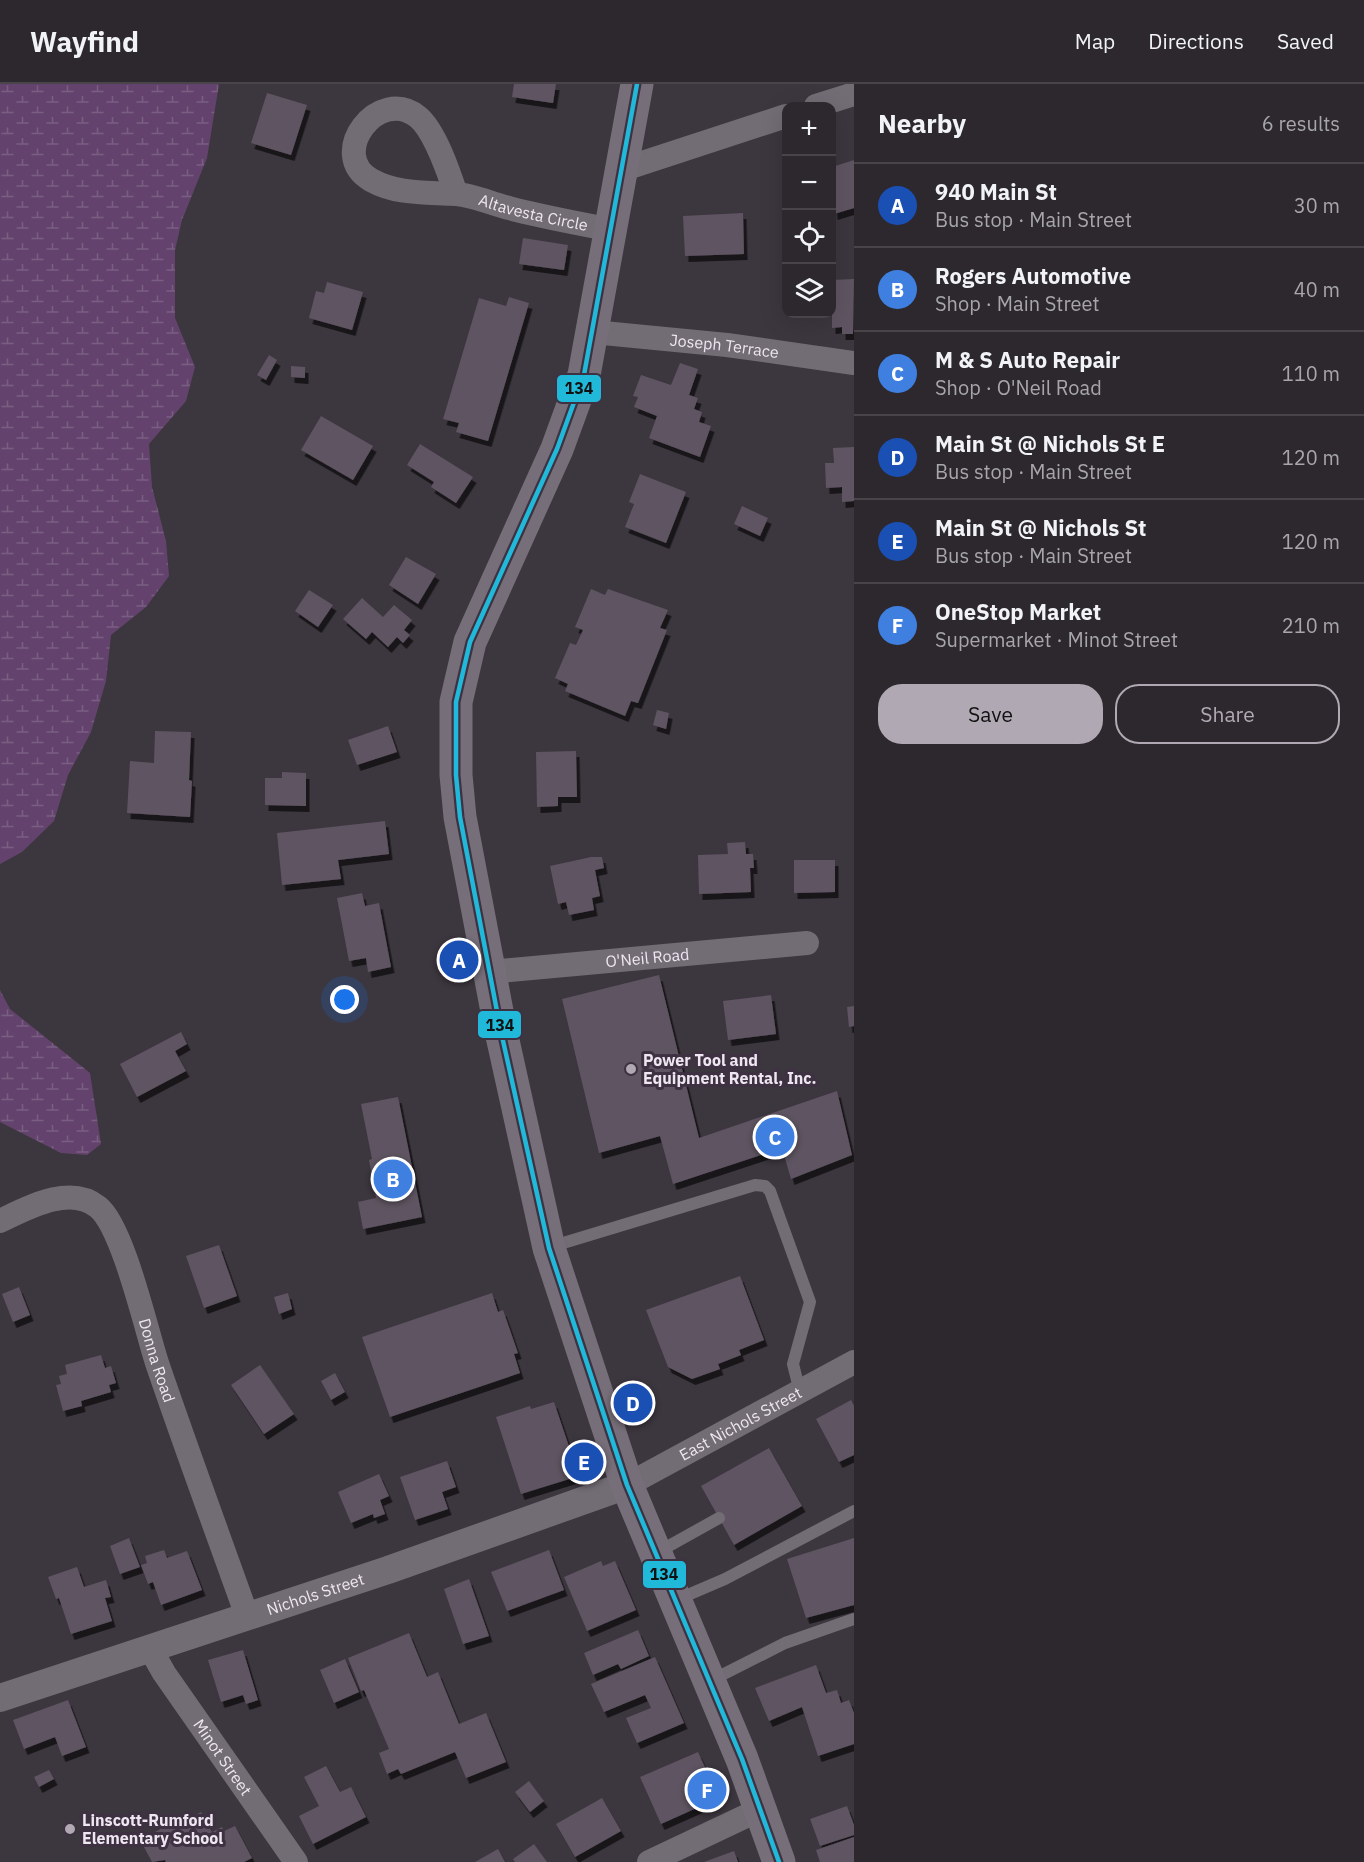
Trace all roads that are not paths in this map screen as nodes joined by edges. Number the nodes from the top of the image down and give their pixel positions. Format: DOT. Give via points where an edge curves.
graph roads {
  1 [pos="637,84"];
  2 [pos="854,94"];
  3 [pos="829,102"];
  4 [pos="782,117"];
  5 [pos="624,169"];
  6 [pos="456,194"];
  7 [pos="612,230"];
  8 [pos="593,332"];
  9 [pos="854,363"];
  10 [pos="807,943"];
  11 [pos="489,972"];
  12 [pos="0,1221"];
  13 [pos="549,1248"];
  14 [pos="854,1362"];
  15 [pos="800,1392"];
  16 [pos="627,1485"];
  17 [pos="854,1511"];
  18 [pos="719,1518"];
  19 [pos="654,1554"];
  20 [pos="675,1601"];
  21 [pos="247,1616"];
  22 [pos="854,1619"];
  23 [pos="151,1650"];
  24 [pos="709,1682"];
  25 [pos="0,1698"];
  26 [pos="761,1809"];
  27 [pos="296,1862"];
  28 [pos="649,1862"];
  29 [pos="779,1862"];
  1 -- 5 [label="main road"];
  2 -- 3 [label="street"];
  4 -- 5 [label="street"];
  5 -- 7 [label="main road"];
  6 -- 7 [label="street, Altavesta Circle"];
  7 -- 8 [label="main road"];
  8 -- 9 [label="street, Joseph Terrace"];
  8 -- 11 [label="main road" via="568,423 478,619 457,692 459,806"];
  10 -- 11 [label="street, O'Neil Road"];
  11 -- 13 [label="main road"];
  12 -- 21 [label="street, Donna Road" via="42,1202 67,1198 92,1202 107,1216"];
  13 -- 15 [label="lane" via="654,1214 756,1185 765,1186 810,1302 793,1367"];
  13 -- 16 [label="main road"];
  14 -- 15 [label="street, East Nichols Street"];
  15 -- 16 [label="street, East Nichols Street"];
  16 -- 19 [label="main road"];
  16 -- 21 [label="street, Nichols Street"];
  17 -- 20 [label="lane"];
  18 -- 19 [label="lane"];
  19 -- 20 [label="main road"];
  20 -- 24 [label="main road"];
  21 -- 23 [label="street, Nichols Street"];
  22 -- 24 [label="lane" via="793,1640"];
  23 -- 25 [label="street, Nichols Street"];
  23 -- 27 [label="street, Minot Street"];
  24 -- 26 [label="main road"];
  26 -- 28 [label="street"];
  26 -- 29 [label="main road"];
}
